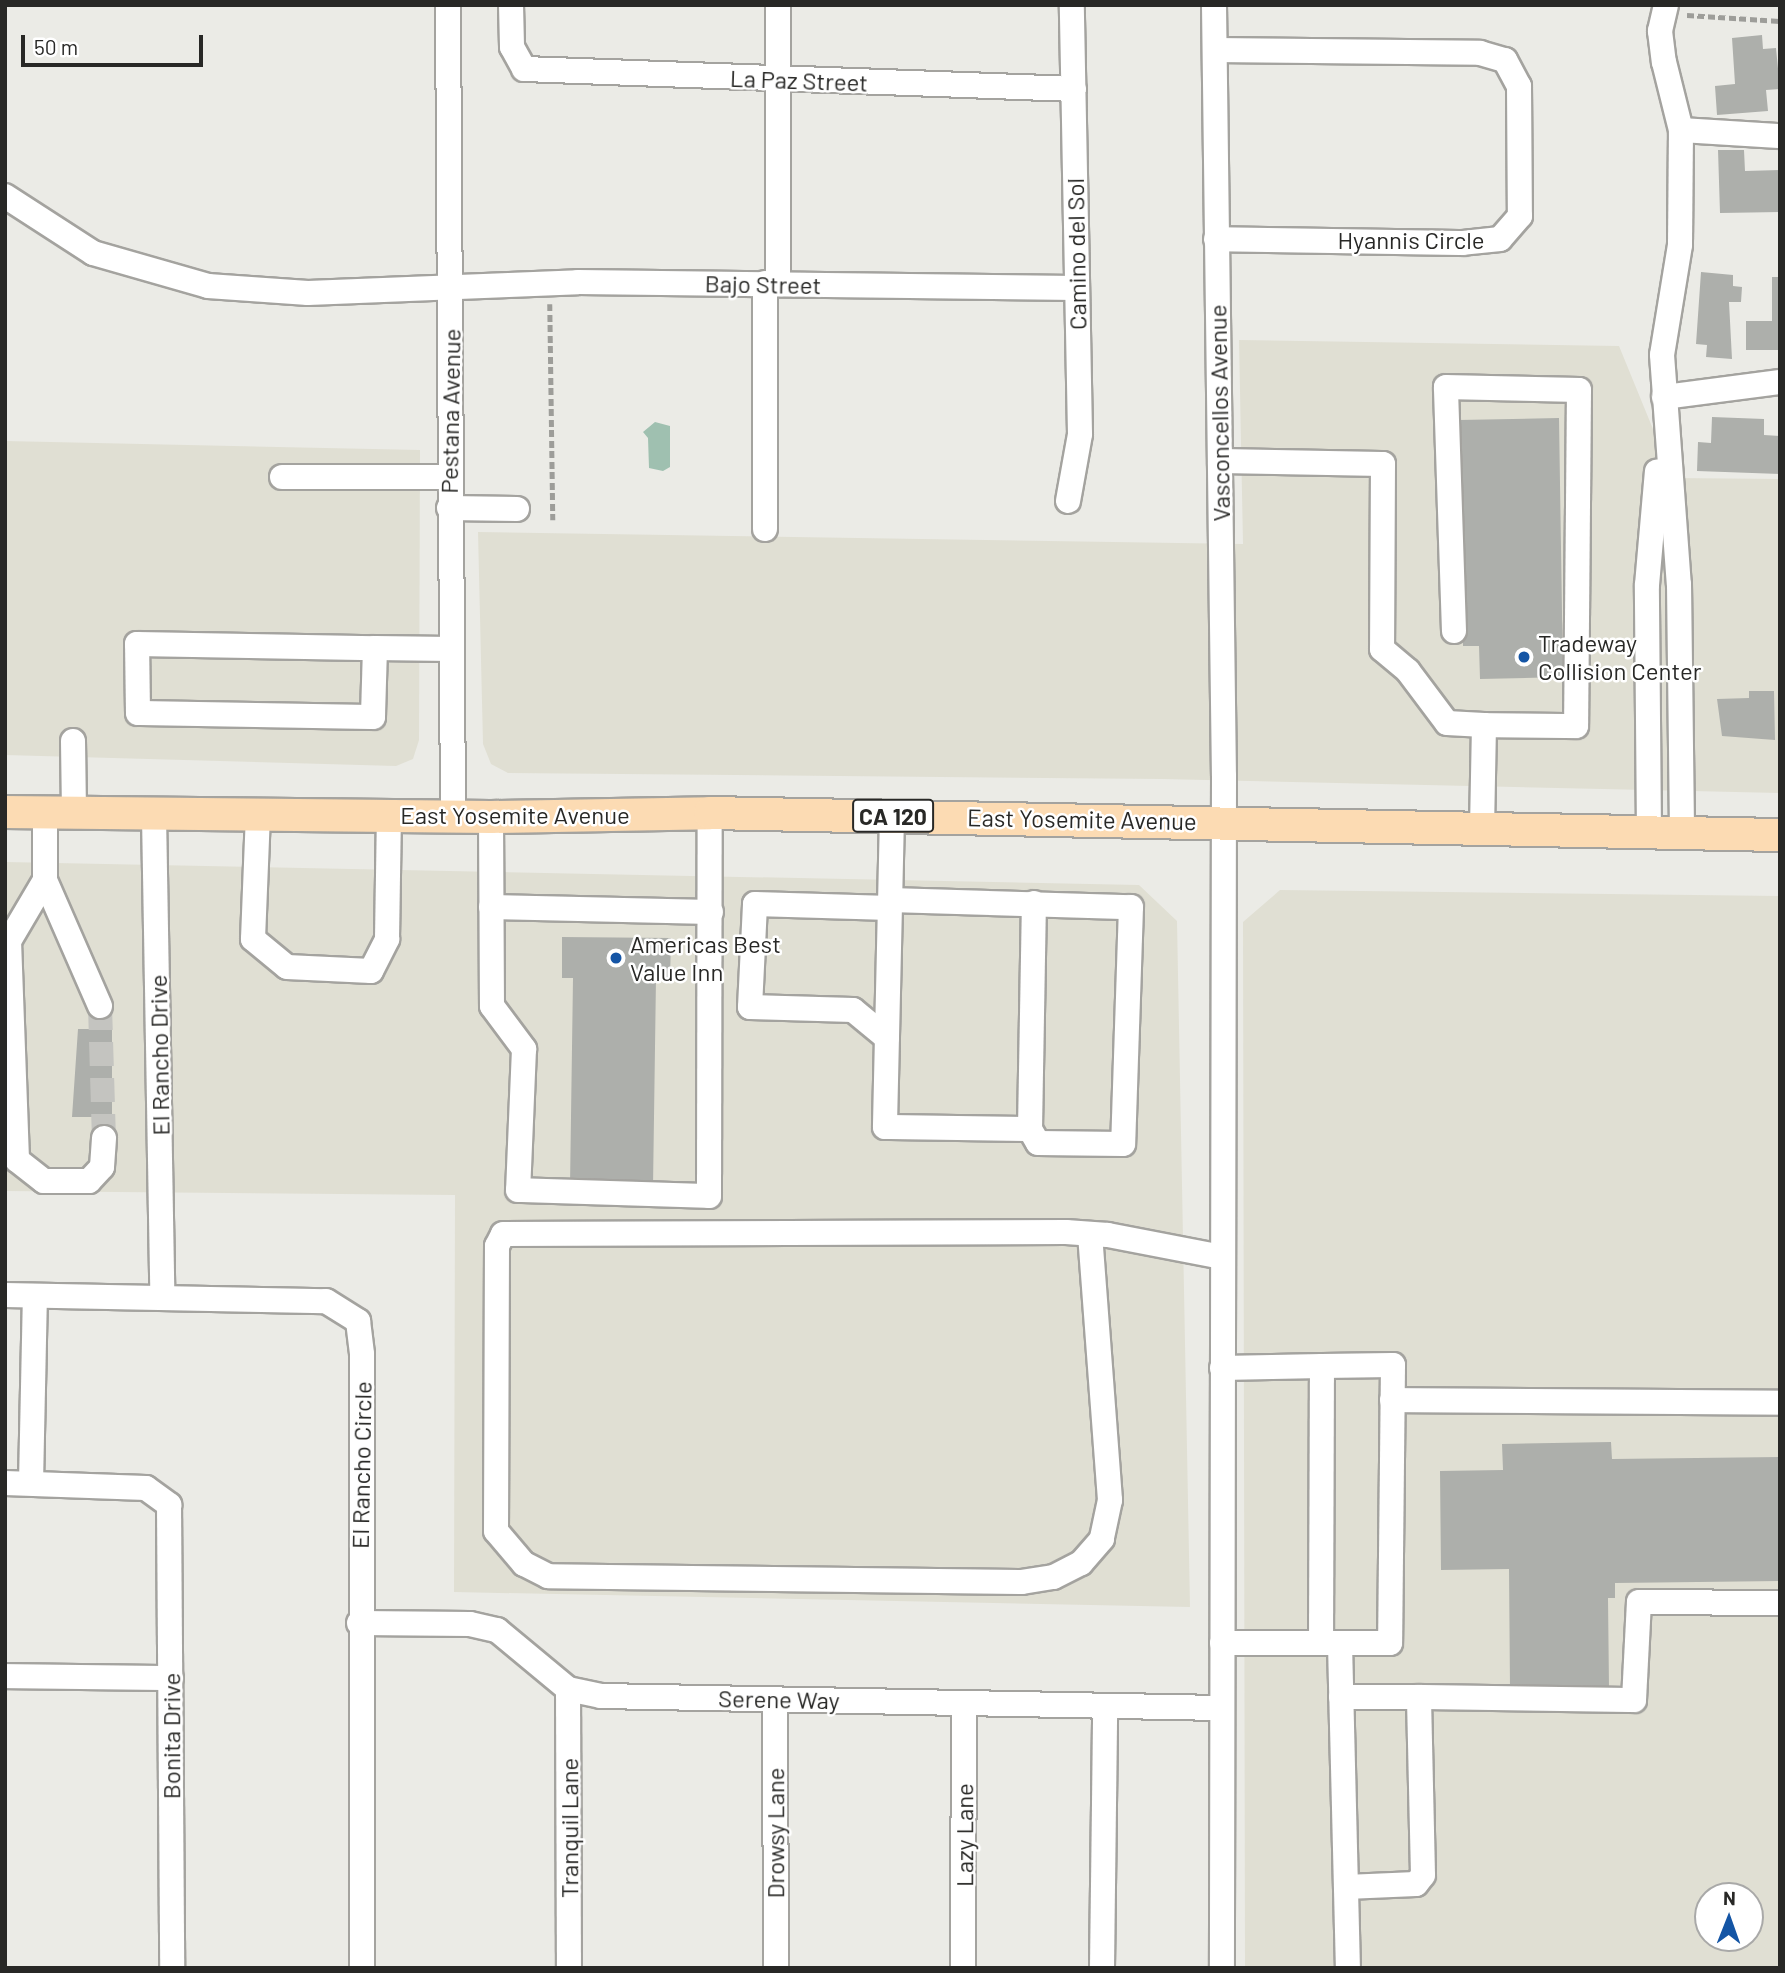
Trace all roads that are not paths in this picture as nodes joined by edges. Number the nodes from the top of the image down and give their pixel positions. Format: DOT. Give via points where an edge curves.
graph roads {
  1 [pos="448,5"];
  2 [pos="511,5"];
  3 [pos="778,5"];
  4 [pos="1072,5"];
  5 [pos="1214,5"];
  6 [pos="1664,12"];
  7 [pos="1214,50"];
  8 [pos="780,79"];
  9 [pos="1074,89"];
  10 [pos="1681,130"];
  11 [pos="1780,136"];
  12 [pos="5,195"];
  13 [pos="1216,239"];
  14 [pos="771,284"];
  15 [pos="451,286"];
  16 [pos="1076,288"];
  17 [pos="1780,382"];
  18 [pos="1664,397"];
  19 [pos="1220,461"];
  20 [pos="282,477"];
  21 [pos="448,477"];
  22 [pos="1068,501"];
  23 [pos="449,508"];
  24 [pos="517,509"];
  25 [pos="765,528"];
  26 [pos="1454,631"];
  27 [pos="375,648"];
  28 [pos="451,649"];
  29 [pos="1484,725"];
  30 [pos="73,741"];
  31 [pos="5,812"];
  32 [pos="60,813"];
  33 [pos="710,813"];
  34 [pos="258,814"];
  35 [pos="154,815"];
  36 [pos="389,816"];
  37 [pos="892,816"];
  38 [pos="453,817"];
  39 [pos="491,817"];
  40 [pos="1224,821"];
  41 [pos="1482,827"];
  42 [pos="1682,832"];
  43 [pos="1649,833"];
  44 [pos="1780,835"];
  45 [pos="45,880"];
  46 [pos="1034,903"];
  47 [pos="890,904"];
  48 [pos="491,907"];
  49 [pos="711,912"];
  50 [pos="100,1006"];
  51 [pos="887,1038"];
  52 [pos="1030,1129"];
  53 [pos="104,1138"];
  54 [pos="1090,1234"];
  55 [pos="1222,1257"];
  56 [pos="5,1295"];
  57 [pos="35,1296"];
  58 [pos="162,1296"];
  59 [pos="1322,1366"];
  60 [pos="1222,1368"];
  61 [pos="1392,1400"];
  62 [pos="1780,1404"];
  63 [pos="5,1483"];
  64 [pos="31,1483"];
  65 [pos="1780,1603"];
  66 [pos="359,1623"];
  67 [pos="1222,1643"];
  68 [pos="1331,1644"];
  69 [pos="5,1676"];
  70 [pos="171,1678"];
  71 [pos="568,1689"];
  72 [pos="1342,1697"];
  73 [pos="1419,1697"];
  74 [pos="775,1699"];
  75 [pos="964,1703"];
  76 [pos="1222,1708"];
  77 [pos="1105,1709"];
  78 [pos="1346,1887"];
  79 [pos="172,1968"];
  80 [pos="362,1968"];
  81 [pos="569,1968"];
  82 [pos="776,1968"];
  83 [pos="963,1968"];
  84 [pos="1102,1968"];
  85 [pos="1222,1968"];
  86 [pos="1348,1968"];
  1 -- 15 [label="street, Pestana Avenue"];
  2 -- 8 [label="street, La Paz Street" via="512,47 524,69"];
  3 -- 8 [label="street"];
  4 -- 9 [label="street, Camino del Sol"];
  5 -- 7 [label="street, Vasconcellos Avenue"];
  6 -- 10 [label="street" via="1664,62"];
  7 -- 13 [label="street, Vasconcellos Avenue"];
  7 -- 13 [label="street, Hyannis Circle" via="1480,53 1505,60 1519,86 1520,216 1500,239 1463,243"];
  8 -- 9 [label="street, La Paz Street"];
  8 -- 14 [label="street"];
  9 -- 16 [label="street, Camino del Sol"];
  10 -- 11 [label="street"];
  10 -- 18 [label="street" via="1680,245 1662,355"];
  12 -- 15 [label="street, Bajo Street" via="93,253 208,286 308,293"];
  13 -- 19 [label="street, Vasconcellos Avenue"];
  14 -- 15 [label="street, Bajo Street"];
  14 -- 16 [label="street, Bajo Street"];
  14 -- 25 [label="street"];
  15 -- 21 [label="street, Pestana Avenue"];
  16 -- 22 [label="street, Camino del Sol" via="1080,434"];
  17 -- 18 [label="street"];
  18 -- 42 [label="street" via="1679,584"];
  18 -- 43 [label="street" via="1647,585"];
  19 -- 29 [label="street" via="1383,464 1382,649 1408,671 1447,723"];
  19 -- 40 [label="street, Vasconcellos Avenue"];
  20 -- 21 [label="street"];
  21 -- 23 [label="street, Pestana Avenue"];
  23 -- 24 [label="street"];
  23 -- 28 [label="street, Pestana Avenue"];
  26 -- 29 [label="street" via="1446,387 1579,390 1576,726"];
  27 -- 27 [label="street" via="137,644 138,713 373,717"];
  27 -- 28 [label="street"];
  28 -- 38 [label="street, Pestana Avenue"];
  29 -- 41 [label="street"];
  30 -- 32 [label="street"];
  31 -- 32 [label="main road, East Yosemite Avenue / CA 120"];
  32 -- 35 [label="main road, East Yosemite Avenue / CA 120"];
  32 -- 45 [label="street"];
  33 -- 37 [label="main road, East Yosemite Avenue / CA 120"];
  33 -- 39 [label="main road, East Yosemite Avenue / CA 120"];
  33 -- 49 [label="street"];
  34 -- 35 [label="main road, East Yosemite Avenue / CA 120"];
  34 -- 36 [label="main road, East Yosemite Avenue / CA 120"];
  34 -- 36 [label="street" via="253,939 287,967 371,971 387,939"];
  35 -- 58 [label="street, El Rancho Drive"];
  36 -- 38 [label="main road, East Yosemite Avenue / CA 120"];
  37 -- 40 [label="main road, East Yosemite Avenue / CA 120"];
  37 -- 47 [label="street"];
  38 -- 39 [label="main road, East Yosemite Avenue / CA 120"];
  39 -- 48 [label="street"];
  40 -- 41 [label="main road, East Yosemite Avenue / CA 120"];
  40 -- 55 [label="street, Vasconcellos Avenue"];
  41 -- 43 [label="main road, East Yosemite Avenue / CA 120"];
  42 -- 43 [label="main road, East Yosemite Avenue / CA 120"];
  42 -- 44 [label="main road, East Yosemite Avenue / CA 120"];
  45 -- 50 [label="street"];
  45 -- 53 [label="street" via="9,941 17,1160 44,1181 89,1181 102,1167"];
  46 -- 47 [label="street"];
  46 -- 52 [label="street"];
  46 -- 52 [label="street" via="1131,907 1123,1144 1038,1143"];
  47 -- 51 [label="street"];
  47 -- 51 [label="street" via="755,904 750,1007 853,1010"];
  48 -- 49 [label="street"];
  48 -- 49 [label="street" via="492,1006 524,1049 518,1190 709,1196"];
  51 -- 52 [label="street" via="885,1127"];
  54 -- 54 [label="street" via="503,1234 497,1247 496,1531 524,1564 548,1576 1021,1582 1053,1577 1081,1563 1102,1539 1110,1500"];
  54 -- 55 [label="street"];
  55 -- 60 [label="street, Vasconcellos Avenue"];
  56 -- 57 [label="street, El Rancho Circle"];
  57 -- 58 [label="street, El Rancho Circle"];
  57 -- 64 [label="street"];
  58 -- 66 [label="street, El Rancho Circle" via="326,1301 358,1321 362,1353"];
  59 -- 60 [label="street"];
  59 -- 61 [label="street" via="1393,1366"];
  59 -- 68 [label="street"];
  60 -- 67 [label="street, Vasconcellos Avenue"];
  61 -- 62 [label="street"];
  61 -- 68 [label="street" via="1390,1643"];
  63 -- 64 [label="street"];
  64 -- 70 [label="street, Bonita Drive" via="146,1488 169,1505"];
  65 -- 73 [label="street" via="1639,1602 1634,1700"];
  66 -- 71 [label="street, Serene Way" via="470,1624 497,1630"];
  66 -- 80 [label="street, El Rancho Circle"];
  67 -- 68 [label="street"];
  67 -- 76 [label="street, Vasconcellos Avenue"];
  68 -- 72 [label="street"];
  69 -- 70 [label="street"];
  70 -- 79 [label="street, Bonita Drive"];
  71 -- 74 [label="street, Serene Way" via="601,1696"];
  71 -- 81 [label="street, Tranquil Lane"];
  72 -- 73 [label="street"];
  72 -- 78 [label="street"];
  73 -- 78 [label="street" via="1423,1875 1416,1884"];
  74 -- 75 [label="street, Serene Way"];
  74 -- 82 [label="street, Drowsy Lane"];
  75 -- 77 [label="street, Serene Way"];
  75 -- 83 [label="street, Lazy Lane"];
  76 -- 77 [label="street, Serene Way"];
  76 -- 85 [label="street, Vasconcellos Avenue"];
  77 -- 84 [label="street"];
  78 -- 86 [label="street"];
}
